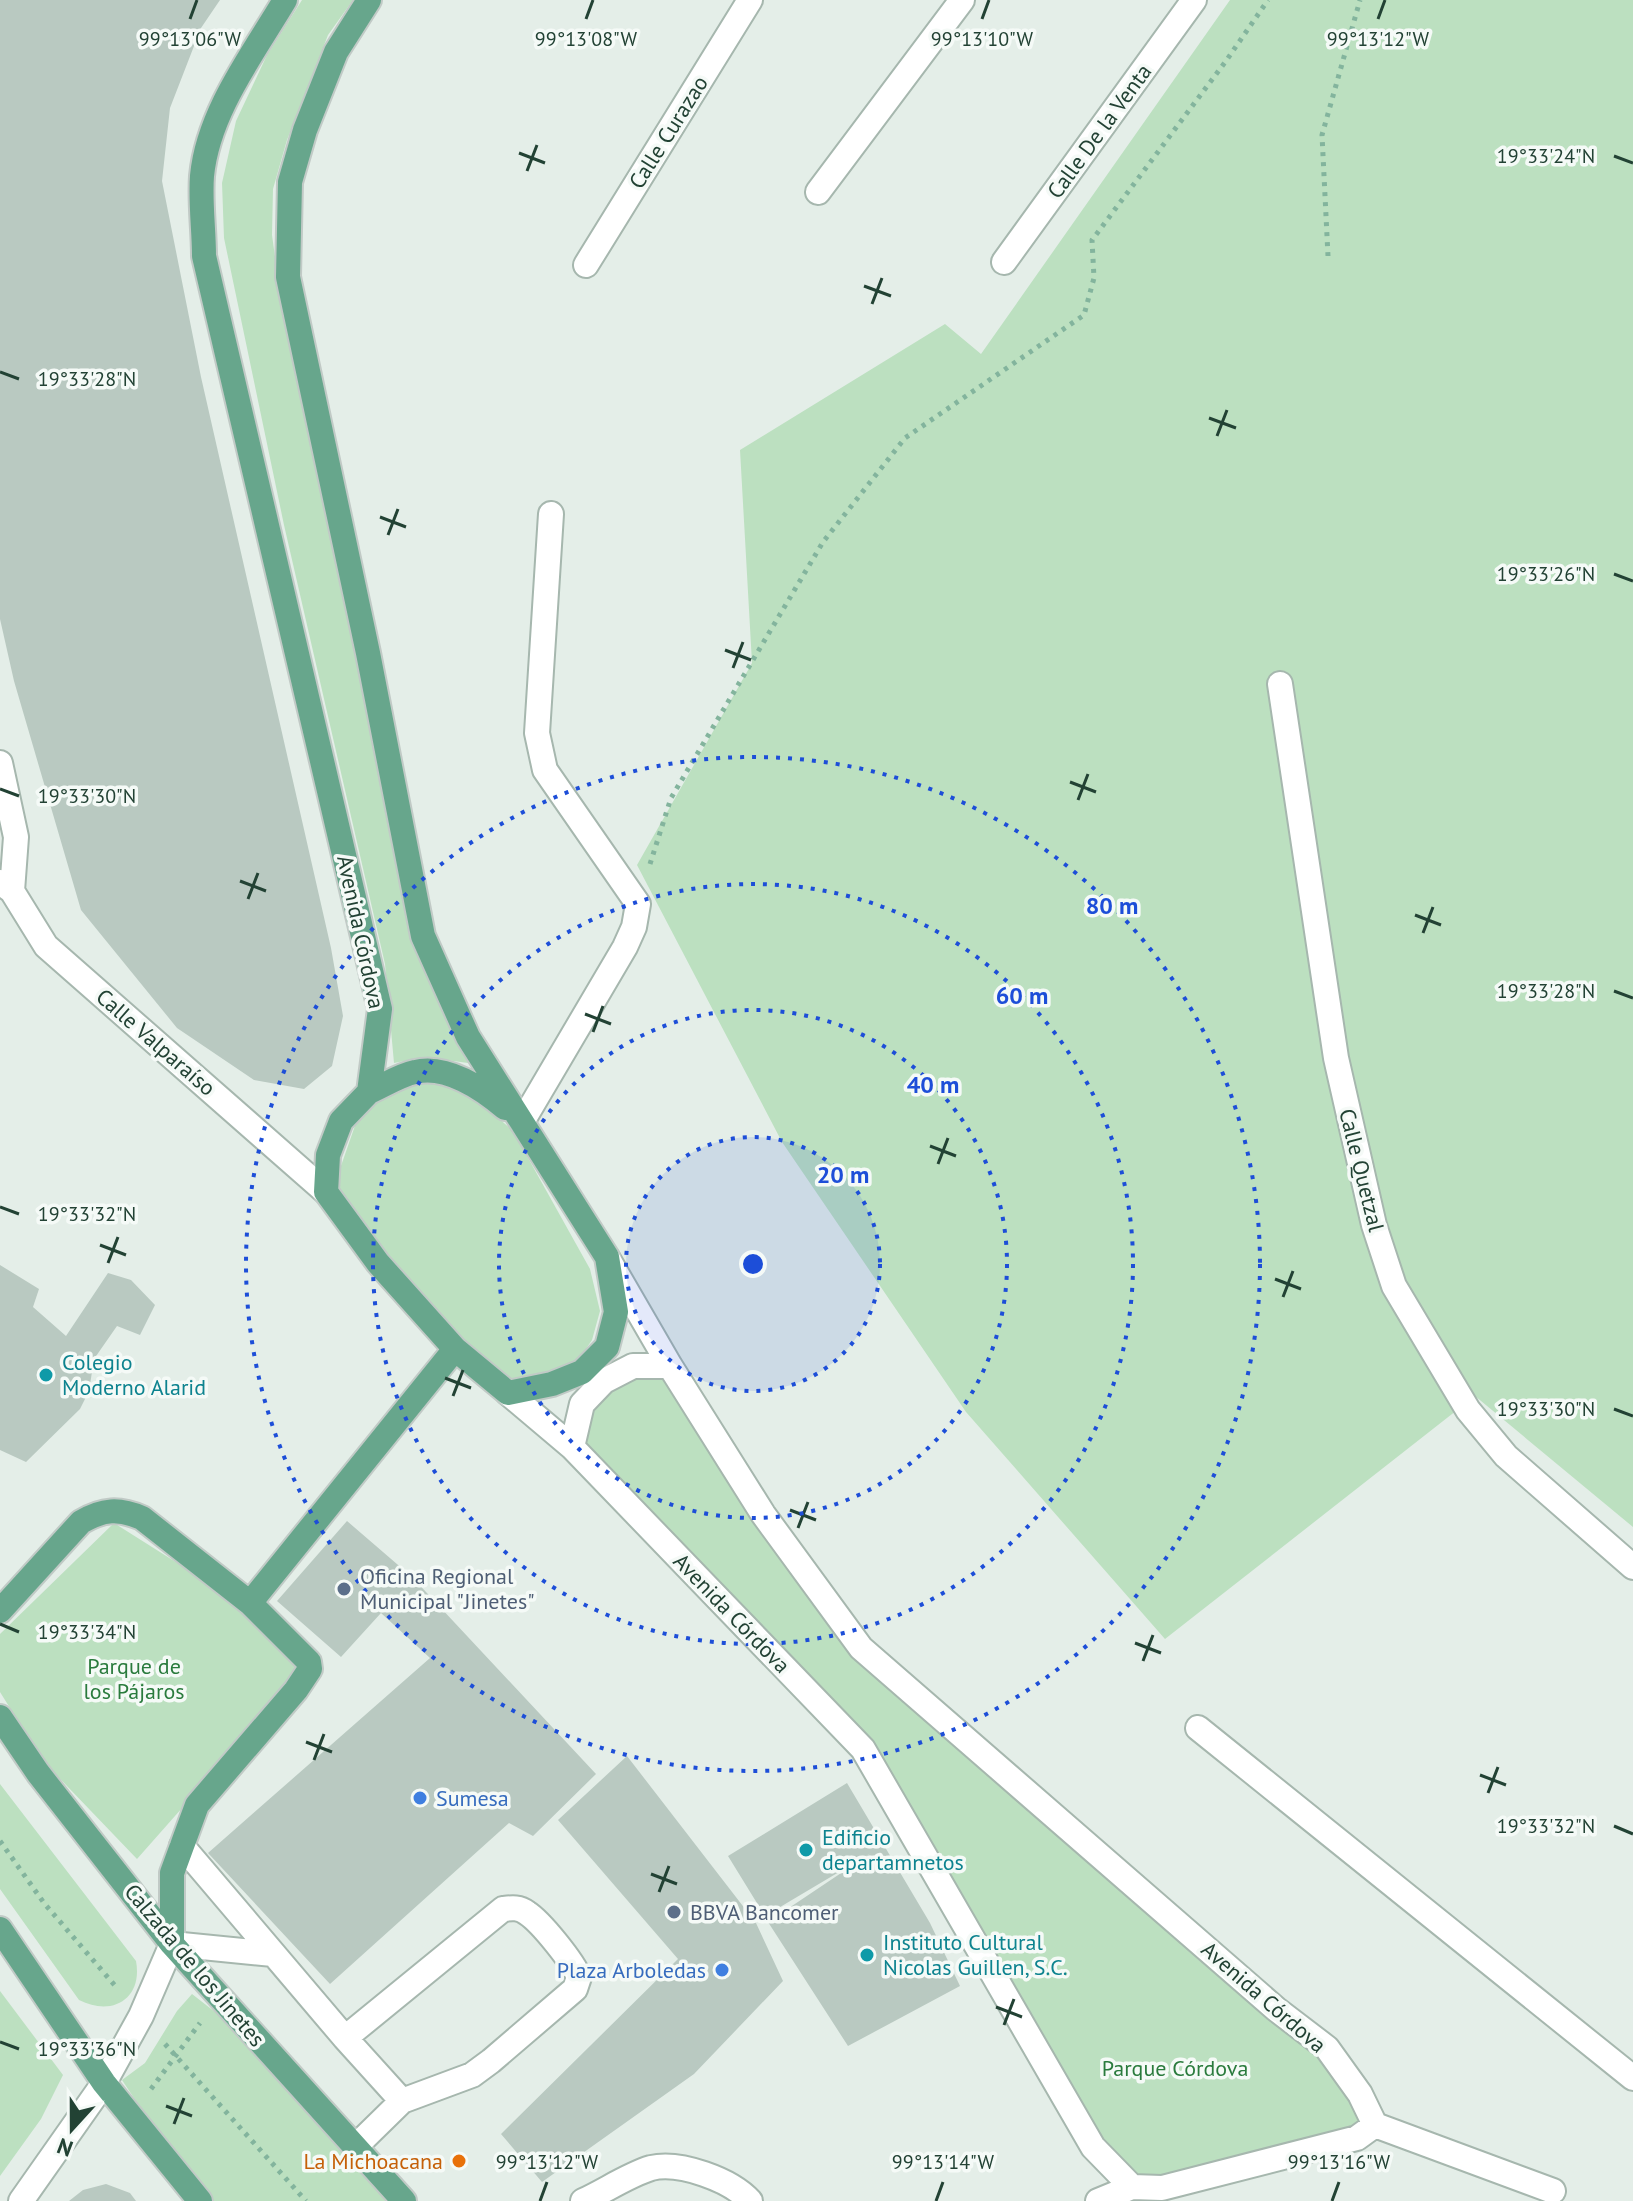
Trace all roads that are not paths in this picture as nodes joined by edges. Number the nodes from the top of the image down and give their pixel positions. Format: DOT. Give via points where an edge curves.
graph roads {
  1 [pos="285,0"];
  2 [pos="369,0"];
  3 [pos="750,0"];
  4 [pos="962,0"];
  5 [pos="1194,0"];
  6 [pos="818,192"];
  7 [pos="1004,262"];
  8 [pos="586,265"];
  9 [pos="551,514"];
  10 [pos="1280,684"];
  11 [pos="0,763"];
  12 [pos="6,887"];
  13 [pos="369,1092"];
  14 [pos="522,1122"];
  15 [pos="326,1192"];
  16 [pos="607,1257"];
  17 [pos="455,1349"];
  18 [pos="670,1366"];
  19 [pos="508,1393"];
  20 [pos="572,1447"];
  21 [pos="1633,1567"];
  22 [pos="250,1603"];
  23 [pos="0,1611"];
  24 [pos="0,1717"];
  25 [pos="1198,1728"];
  26 [pos="182,1846"];
  27 [pos="0,1929"];
  28 [pos="172,1944"];
  29 [pos="273,1954"];
  30 [pos="345,2038"];
  31 [pos="1633,2078"];
  32 [pos="104,2083"];
  33 [pos="402,2101"];
  34 [pos="1375,2125"];
  35 [pos="355,2147"];
  36 [pos="1132,2187"];
  37 [pos="1553,2191"];
  38 [pos="21,2201"];
  39 [pos="200,2201"];
  40 [pos="404,2201"];
  41 [pos="583,2201"];
  42 [pos="750,2201"];
  43 [pos="1098,2201"];
  1 -- 13 [label="main road, Avenida Córdova" via="223,104 210,139 202,176 204,256 380,1009"];
  2 -- 14 [label="main road, Avenida Córdova" via="336,52 305,130 290,182 288,277 423,936 468,1037"];
  3 -- 8 [label="street, Calle Curazao"];
  4 -- 6 [label="street"];
  5 -- 7 [label="street, Calle De la Venta"];
  9 -- 14 [label="street" via="539,751 545,770 638,904 625,947"];
  10 -- 21 [label="street, Calle Quetzal" via="1336,1058 1374,1225 1394,1286 1468,1410 1506,1456"];
  11 -- 12 [label="street" via="16,837"];
  12 -- 15 [label="street, Calle Valparaíso" via="46,946"];
  13 -- 14 [label="main road" via="416,1071 444,1073 485,1091"];
  13 -- 15 [label="main road" via="341,1121 328,1155"];
  14 -- 16 [label="main road, Avenida Córdova"];
  15 -- 17 [label="main road, Avenida Córdova" via="378,1263"];
  16 -- 18 [label="street, Avenida Córdova"];
  16 -- 19 [label="main road" via="616,1312 607,1347 582,1372"];
  17 -- 19 [label="main road, Avenida Córdova"];
  17 -- 22 [label="main road"];
  18 -- 20 [label="street" via="633,1366 604,1381 582,1404"];
  18 -- 34 [label="street, Avenida Córdova" via="763,1514 861,1648 1327,2048"];
  19 -- 20 [label="street, Avenida Córdova"];
  20 -- 36 [label="street, Avenida Córdova" via="863,1749 1093,2147"];
  22 -- 23 [label="main road" via="142,1518 111,1509 81,1522"];
  22 -- 26 [label="main road" via="303,1654 310,1669 197,1805"];
  24 -- 28 [label="main road, Calzada de los Jinetes"];
  25 -- 31 [label="street"];
  26 -- 28 [label="main road" via="172,1873"];
  26 -- 29 [label="street"];
  27 -- 32 [label="main road"];
  28 -- 29 [label="street"];
  28 -- 32 [label="street"];
  28 -- 35 [label="main road, Calzada de los Jinetes"];
  29 -- 30 [label="street"];
  30 -- 33 [label="street"];
  30 -- 33 [label="street" via="503,1909 527,1913 574,1965 579,1977 575,1989 472,2075"];
  32 -- 38 [label="street"];
  32 -- 39 [label="main road"];
  33 -- 35 [label="street"];
  34 -- 36 [label="street" via="1357,2138 1162,2188"];
  34 -- 37 [label="street"];
  35 -- 40 [label="main road, Calzada de los Jinetes"];
  36 -- 43 [label="street"];
  41 -- 42 [label="street" via="653,2168 677,2168 715,2177"];
}
